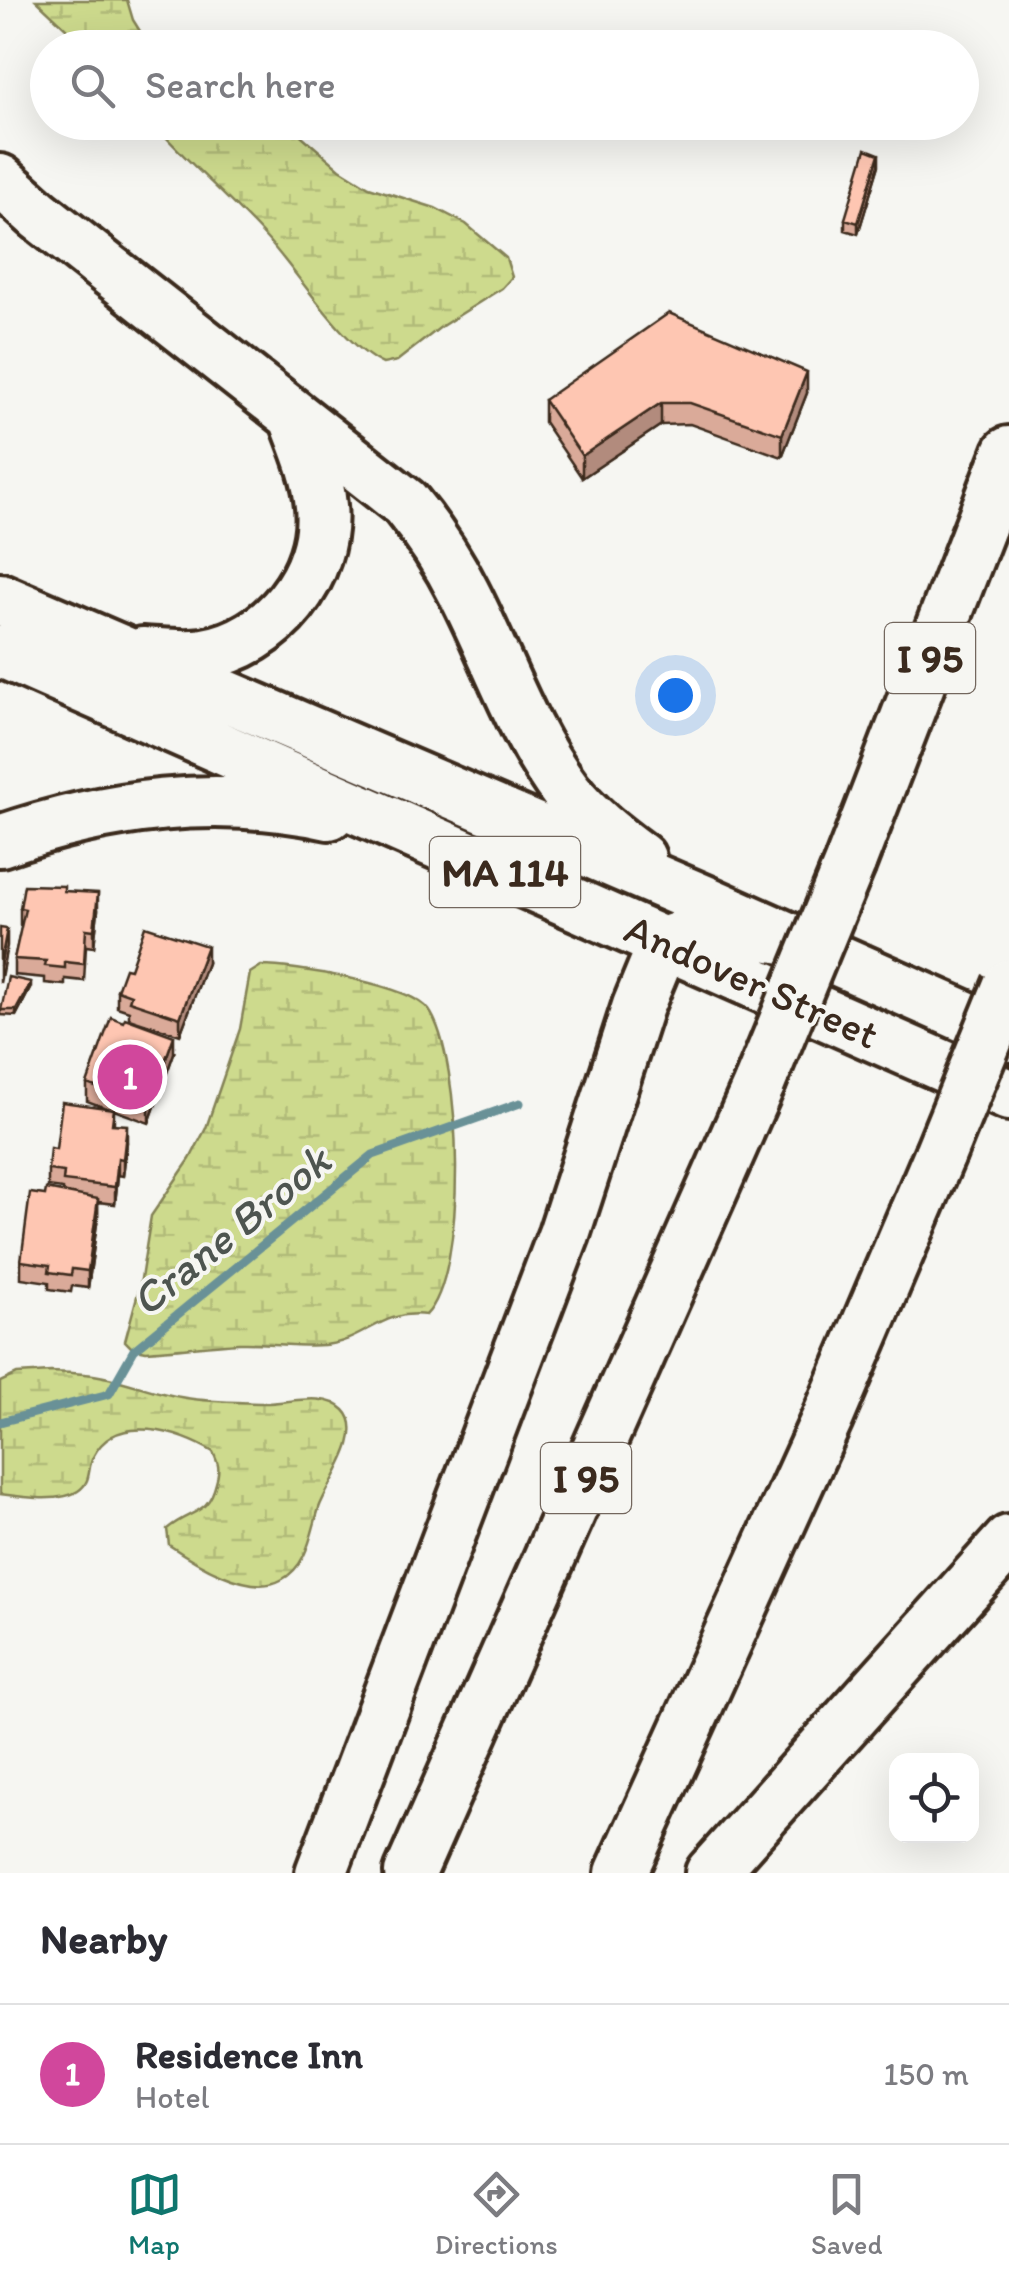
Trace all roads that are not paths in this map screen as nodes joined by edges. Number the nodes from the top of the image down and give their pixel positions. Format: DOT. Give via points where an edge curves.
graph roads {
  1 [pos="0,180"];
  2 [pos="20,209"];
  3 [pos="295,418"];
  4 [pos="1009,452"];
  5 [pos="0,598"];
  6 [pos="112,649"];
  7 [pos="0,651"];
  8 [pos="0,841"];
  9 [pos="450,847"];
  10 [pos="707,902"];
  11 [pos="794,940"];
  12 [pos="664,943"];
  13 [pos="1009,985"];
  14 [pos="1009,1036"];
  15 [pos="1009,1095"];
  16 [pos="1009,1541"];
  17 [pos="321,1873"];
  18 [pos="410,1873"];
  19 [pos="621,1873"];
  20 [pos="711,1873"];
  1 -- 2 [label="highway"];
  2 -- 3 [label="highway"];
  3 -- 6 [label="highway" via="316,474 321,536 291,602 239,645 174,655"];
  3 -- 10 [label="highway" via="377,478 426,529 465,594 524,723 569,794 608,834"];
  4 -- 18 [label="highway, I 95, bridge" via="760,1082"];
  5 -- 6 [label="highway, Andover Street / MA 114"];
  6 -- 10 [label="highway, Andover Street / MA 114"];
  7 -- 9 [label="highway, Andover Street / MA 114"];
  8 -- 9 [label="highway" via="130,806 222,801 317,812"];
  9 -- 12 [label="highway, Andover Street / MA 114"];
  10 -- 11 [label="highway, Andover Street / MA 114"];
  11 -- 12 [label="highway" via="714,930"];
  11 -- 14 [label="highway, Andover Street / MA 114"];
  12 -- 15 [label="highway, Andover Street / MA 114"];
  12 -- 17 [label="highway" via="564,1234"];
  13 -- 19 [label="highway, bridge" via="820,1434"];
  16 -- 20 [label="highway"];
}
